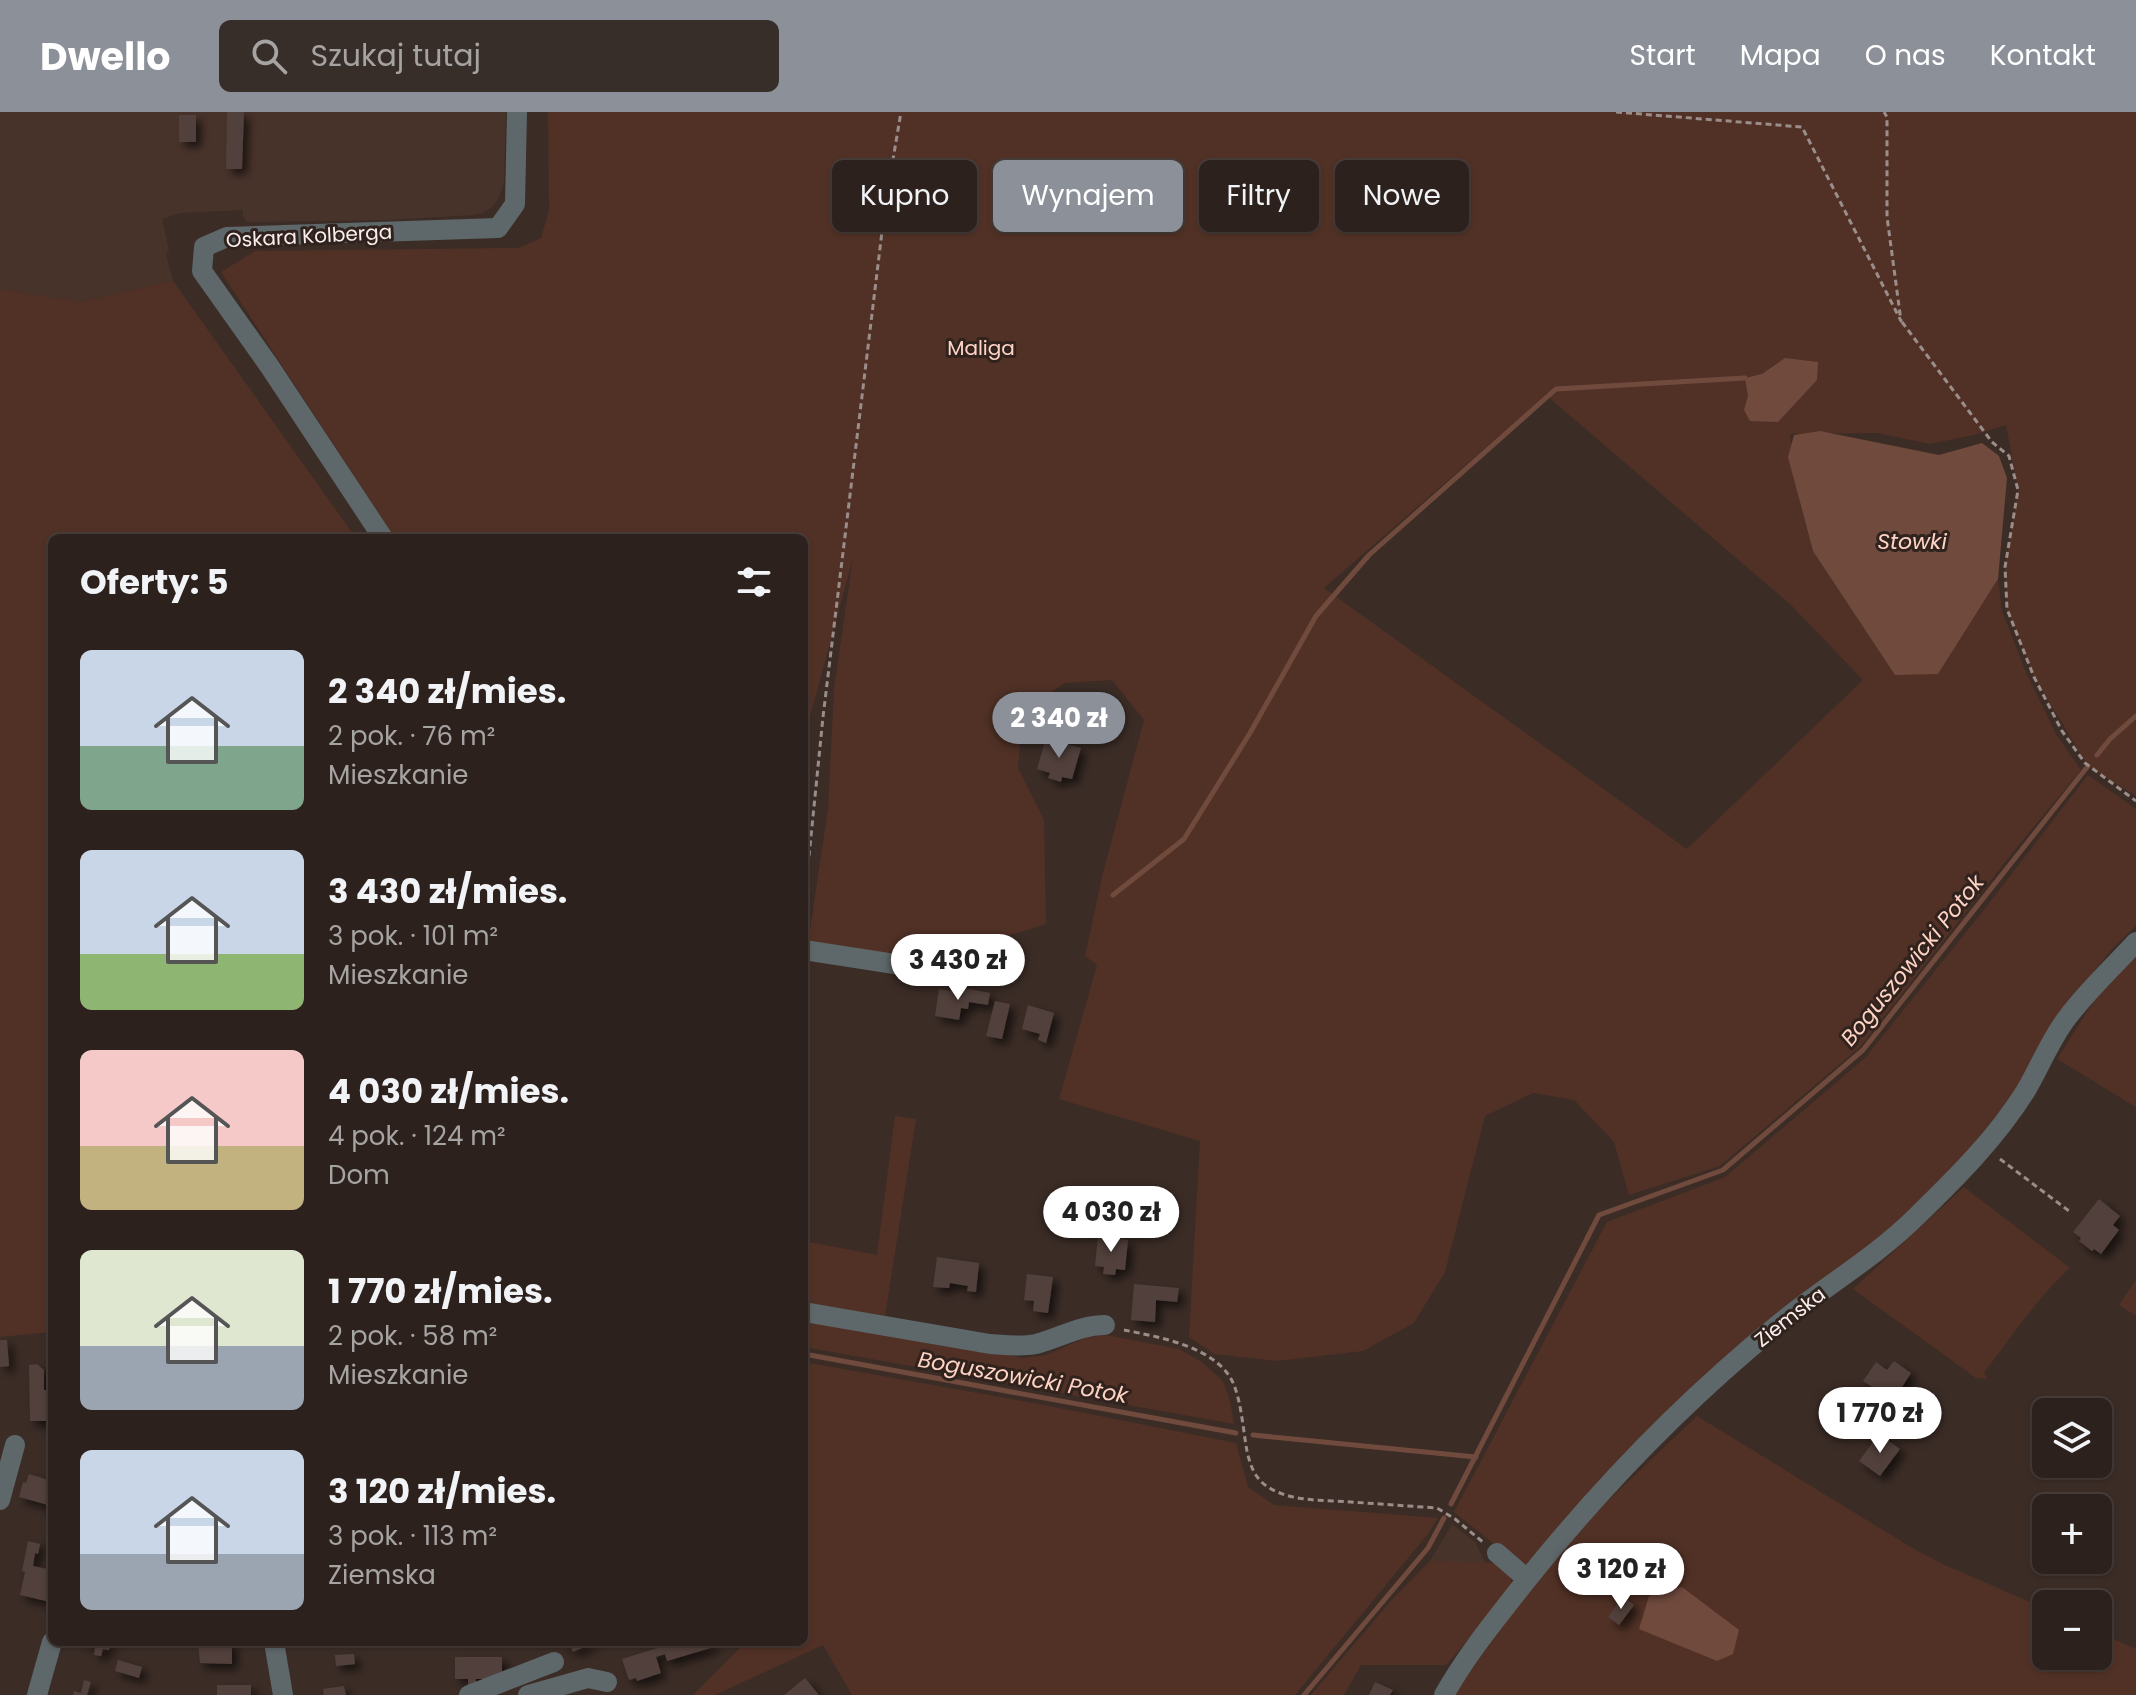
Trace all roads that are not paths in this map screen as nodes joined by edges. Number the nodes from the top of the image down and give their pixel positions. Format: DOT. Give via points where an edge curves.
graph roads {
  1 [pos="517,112"];
  2 [pos="380,534"];
  3 [pos="2136,942"];
  4 [pos="808,951"];
  5 [pos="986,957"];
  6 [pos="808,1313"];
  7 [pos="1105,1325"];
  8 [pos="15,1445"];
  9 [pos="0,1500"];
  10 [pos="1497,1553"];
  11 [pos="1527,1579"];
  12 [pos="51,1646"];
  13 [pos="270,1646"];
  14 [pos="275,1646"];
  15 [pos="554,1662"];
  16 [pos="278,1667"];
  17 [pos="607,1682"];
  18 [pos="37,1695"];
  19 [pos="283,1695"];
  20 [pos="469,1695"];
  21 [pos="528,1695"];
  22 [pos="1444,1695"];
  1 -- 2 [label="street, Oskara Kolberga" via="515,204 498,228 227,237 204,247 202,271"];
  3 -- 11 [label="street, Ziemska" via="2066,1019 2024,1094 1943,1191 1886,1245 1782,1321 1706,1387 1592,1500"];
  4 -- 5 [label="street" via="940,971"];
  6 -- 7 [label="street" via="1012,1346"];
  8 -- 9 [label="street"];
  10 -- 11 [label="street"];
  11 -- 22 [label="street, Ziemska"];
  12 -- 18 [label="street"];
  13 -- 16 [label="street"];
  14 -- 16 [label="street"];
  15 -- 20 [label="street"];
  16 -- 19 [label="street"];
  17 -- 21 [label="street" via="588,1678"];
}
